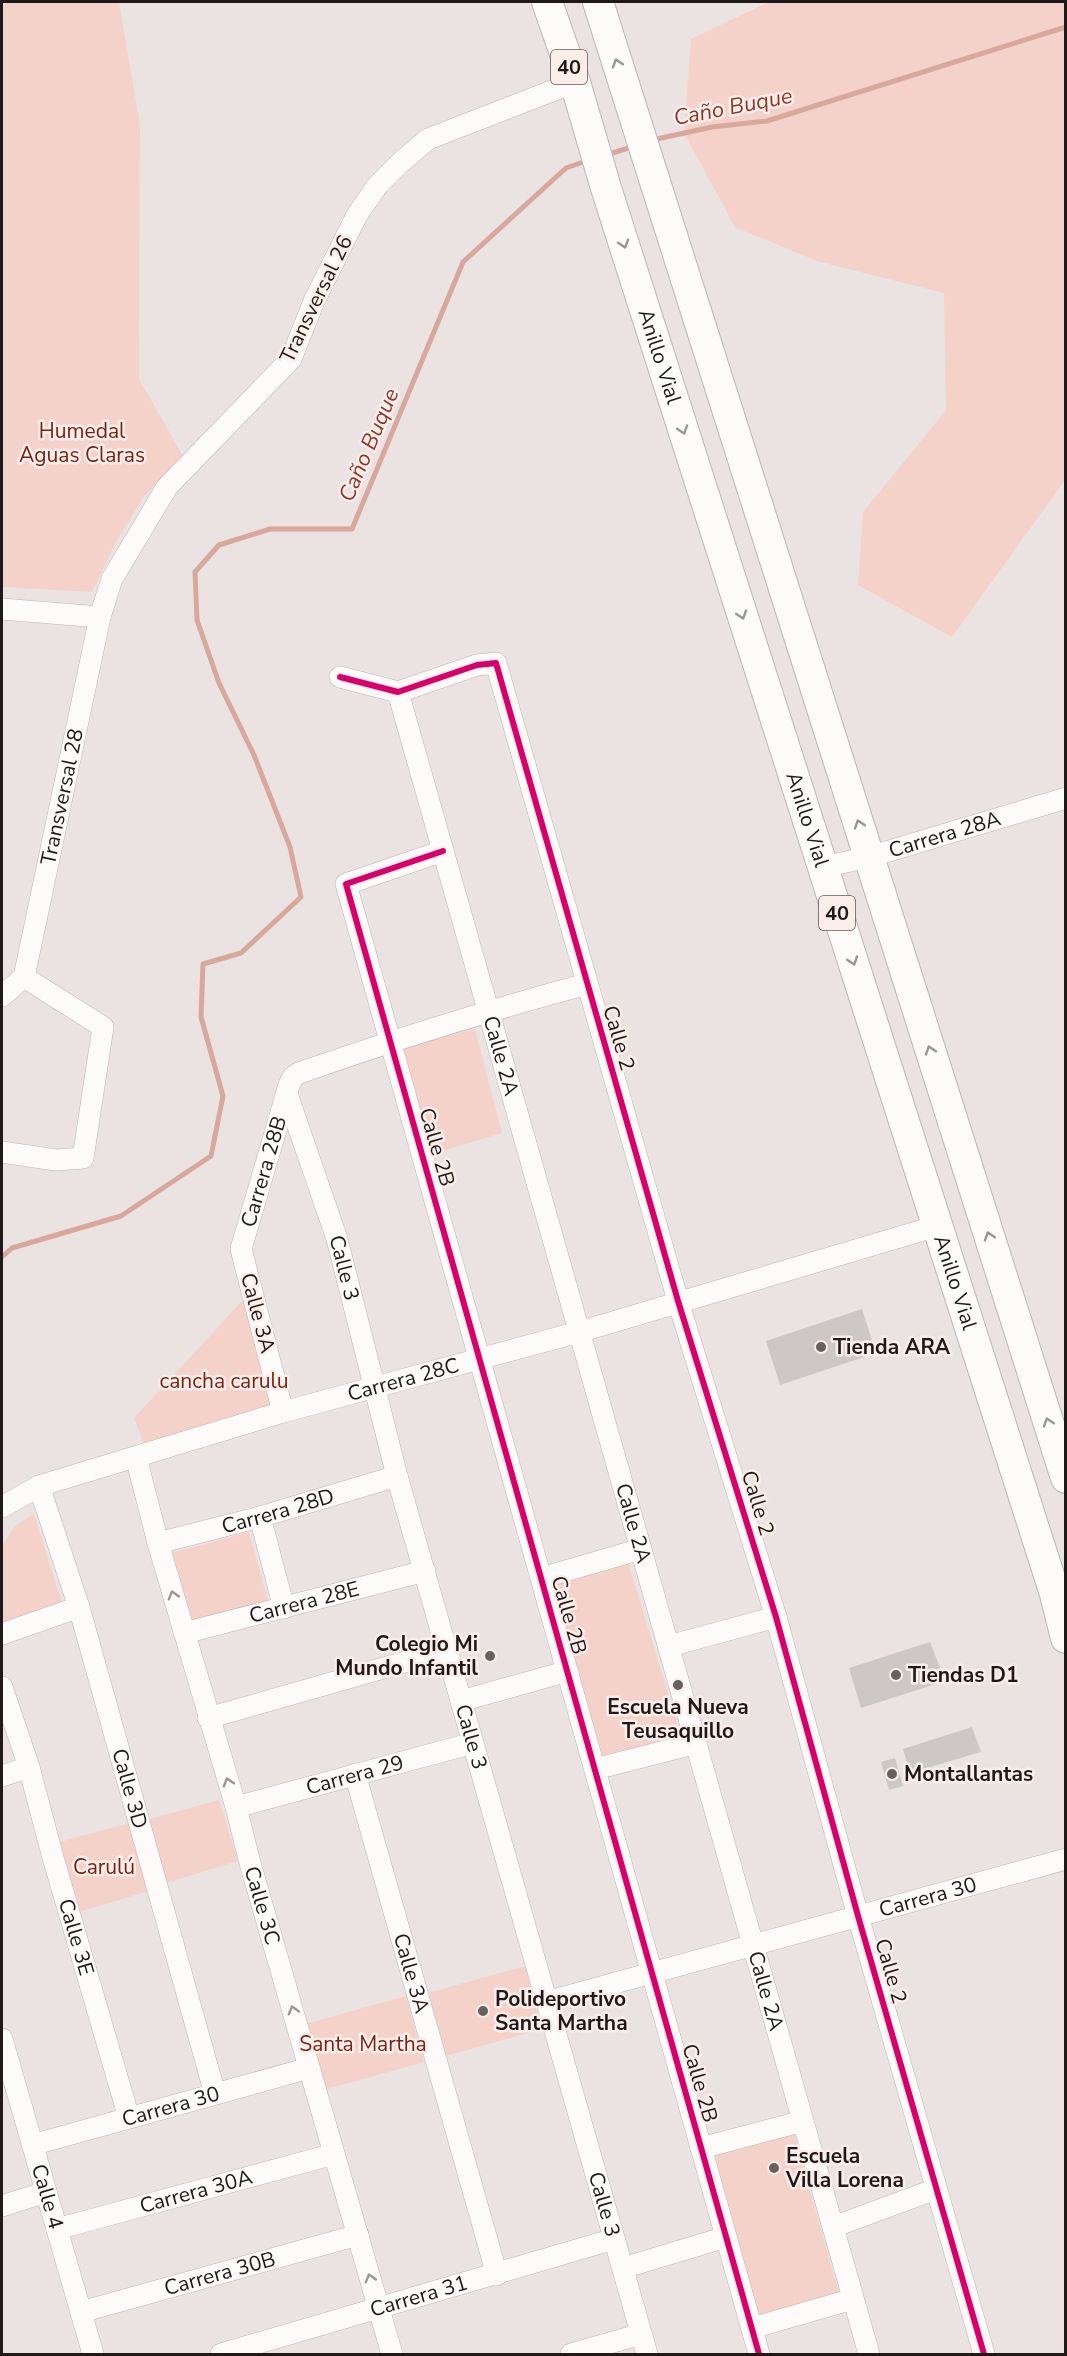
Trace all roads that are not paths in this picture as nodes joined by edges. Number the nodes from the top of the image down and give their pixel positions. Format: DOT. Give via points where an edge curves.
graph roads {
  1 [pos="547,2"];
  2 [pos="598,2"];
  3 [pos="575,82"];
  4 [pos="2,609"];
  5 [pos="100,617"];
  6 [pos="340,677"];
  7 [pos="398,692"];
  8 [pos="1065,798"];
  9 [pos="443,851"];
  10 [pos="869,857"];
  11 [pos="823,867"];
  12 [pos="24,977"];
  13 [pos="587,984"];
  14 [pos="2,996"];
  15 [pos="488,1010"];
  16 [pos="390,1042"];
  17 [pos="288,1089"];
  18 [pos="2,1152"];
  19 [pos="937,1226"];
  20 [pos="241,1249"];
  21 [pos="678,1301"];
  22 [pos="579,1332"];
  23 [pos="479,1358"];
  24 [pos="374,1386"];
  25 [pos="283,1412"];
  26 [pos="136,1457"];
  27 [pos="397,1476"];
  28 [pos="1065,1478"];
  29 [pos="39,1486"];
  30 [pos="6,1505"];
  31 [pos="260,1517"];
  32 [pos="2,1524"];
  33 [pos="158,1544"];
  34 [pos="641,1549"];
  35 [pos="425,1571"];
  36 [pos="541,1578"];
  37 [pos="79,1607"];
  38 [pos="284,1608"];
  39 [pos="776,1617"];
  40 [pos="184,1633"];
  41 [pos="2,1634"];
  42 [pos="1065,1638"];
  43 [pos="669,1646"];
  44 [pos="447,1650"];
  45 [pos="568,1671"];
  46 [pos="2,1687"];
  47 [pos="461,1701"];
  48 [pos="208,1718"];
  49 [pos="473,1743"];
  50 [pos="697,1743"];
  51 [pos="29,1767"];
  52 [pos="595,1769"];
  53 [pos="355,1774"];
  54 [pos="2,1776"];
  55 [pos="236,1807"];
  56 [pos="1065,1859"];
  57 [pos="858,1916"];
  58 [pos="753,1946"];
  59 [pos="652,1973"];
  60 [pos="546,2002"];
  61 [pos="2,2039"];
  62 [pos="309,2068"];
  63 [pos="215,2094"];
  64 [pos="129,2118"];
  65 [pos="803,2121"];
  66 [pos="32,2145"];
  67 [pos="701,2148"];
  68 [pos="334,2154"];
  69 [pos="936,2189"];
  70 [pos="46,2192"];
  71 [pos="2,2206"];
  72 [pos="834,2227"];
  73 [pos="57,2229"];
  74 [pos="358,2235"];
  75 [pos="726,2237"];
  76 [pos="614,2239"];
  77 [pos="623,2268"];
  78 [pos="497,2275"];
  79 [pos="853,2299"];
  80 [pos="378,2308"];
  81 [pos="81,2313"];
  82 [pos="752,2328"];
  83 [pos="641,2334"];
  84 [pos="93,2355"];
  85 [pos="221,2355"];
  86 [pos="392,2355"];
  87 [pos="571,2355"];
  88 [pos="647,2355"];
  89 [pos="759,2355"];
  90 [pos="869,2355"];
  91 [pos="984,2355"];
  1 -- 3 [label="highway, Anillo Vial / 40"];
  10 -- 2 [label="highway, 40, one-way"];
  3 -- 5 [label="street, Transversal 26" via="428,139 377,186 357,215 314,301 291,359 167,487 112,579"];
  3 -- 11 [label="highway, Anillo Vial / 40, one-way"];
  4 -- 5 [label="street"];
  5 -- 12 [label="street, Transversal 28"];
  6 -- 7 [label="street"];
  7 -- 9 [label="street, Calle 2A"];
  7 -- 13 [label="street, Calle 2" via="477,664 496,663"];
  8 -- 10 [label="street, Carrera 28A"];
  9 -- 15 [label="street, Calle 2A"];
  9 -- 16 [label="street, Calle 2B" via="346,884"];
  10 -- 11 [label="street, Carrera 28A"];
  28 -- 10 [label="highway, 40, one-way"];
  11 -- 19 [label="highway, Anillo Vial / 40, one-way"];
  12 -- 14 [label="street"];
  12 -- 18 [label="street" via="103,1027 83,1158 56,1160"];
  13 -- 15 [label="street"];
  13 -- 21 [label="street, Calle 2"];
  15 -- 16 [label="street"];
  15 -- 22 [label="street, Calle 2A"];
  16 -- 17 [label="street" via="299,1073"];
  16 -- 23 [label="street, Calle 2B"];
  17 -- 20 [label="street, Carrera 28B"];
  17 -- 24 [label="street, Calle 3" via="337,1239"];
  19 -- 21 [label="street, Carrera 28C"];
  19 -- 42 [label="highway, Anillo Vial / 40" via="1055,1594"];
  20 -- 25 [label="street, Calle 3A"];
  21 -- 22 [label="street, Carrera 28C"];
  21 -- 39 [label="street, Calle 2"];
  22 -- 23 [label="street, Carrera 28C"];
  22 -- 34 [label="street, Calle 2A"];
  23 -- 24 [label="street, Carrera 28C"];
  23 -- 36 [label="street, Calle 2B"];
  24 -- 25 [label="street, Carrera 28C"];
  24 -- 27 [label="street, Calle 3"];
  25 -- 26 [label="street, Carrera 28C"];
  26 -- 29 [label="street, Carrera 28C"];
  26 -- 33 [label="street, Calle 3C"];
  27 -- 31 [label="street, Carrera 28D"];
  27 -- 35 [label="street, Calle 3"];
  29 -- 30 [label="street, Carrera 28C"];
  29 -- 37 [label="street, Calle 3D"];
  30 -- 32 [label="street, Carrera 28C"];
  31 -- 33 [label="street, Carrera 28D"];
  31 -- 38 [label="street"];
  40 -- 33 [label="street, Calle 3C, one-way"];
  34 -- 36 [label="street"];
  34 -- 43 [label="street, Calle 2A"];
  35 -- 38 [label="street, Carrera 28E"];
  35 -- 44 [label="street, Calle 3"];
  36 -- 45 [label="street, Calle 2B"];
  37 -- 41 [label="street"];
  37 -- 63 [label="street, Calle 3D"];
  38 -- 40 [label="street, Carrera 28E"];
  39 -- 43 [label="street"];
  39 -- 57 [label="street, Calle 2"];
  40 -- 48 [label="street, Calle 3C"];
  43 -- 50 [label="street, Calle 2A"];
  44 -- 47 [label="street, Calle 3"];
  44 -- 48 [label="street"];
  45 -- 47 [label="street"];
  45 -- 52 [label="street, Calle 2B"];
  46 -- 51 [label="street, Calle 3E"];
  47 -- 49 [label="street, Calle 3"];
  55 -- 48 [label="street, Calle 3C, one-way"];
  49 -- 53 [label="street, Carrera 29"];
  49 -- 60 [label="street, Calle 3"];
  50 -- 52 [label="street"];
  50 -- 58 [label="street, Calle 2A"];
  51 -- 54 [label="street"];
  51 -- 64 [label="street, Calle 3E"];
  52 -- 59 [label="street, Calle 2B"];
  53 -- 55 [label="street, Carrera 29"];
  53 -- 78 [label="street, Calle 3A"];
  62 -- 55 [label="street, Calle 3C, one-way"];
  56 -- 57 [label="street, Carrera 30"];
  57 -- 58 [label="street, Carrera 30"];
  57 -- 69 [label="street, Calle 2"];
  58 -- 59 [label="street, Carrera 30"];
  58 -- 65 [label="street, Calle 2A"];
  59 -- 60 [label="street, Carrera 30"];
  59 -- 67 [label="street, Calle 2B"];
  60 -- 76 [label="street, Calle 3"];
  61 -- 66 [label="street, Calle 4"];
  62 -- 63 [label="street, Carrera 30"];
  62 -- 68 [label="street, Calle 3C"];
  63 -- 64 [label="street, Carrera 30"];
  64 -- 66 [label="street, Carrera 30"];
  65 -- 67 [label="street"];
  65 -- 72 [label="street, Calle 2A"];
  66 -- 70 [label="street, Calle 4"];
  67 -- 75 [label="street, Calle 2B"];
  68 -- 73 [label="street, Carrera 30A"];
  68 -- 74 [label="street, Calle 3C"];
  69 -- 72 [label="street"];
  69 -- 91 [label="street, Calle 2"];
  70 -- 71 [label="street"];
  70 -- 73 [label="street, Calle 4"];
  72 -- 79 [label="street, Calle 2A"];
  73 -- 81 [label="street, Calle 4"];
  80 -- 74 [label="street, Calle 3C, one-way"];
  74 -- 81 [label="street, Carrera 30B"];
  75 -- 77 [label="street"];
  75 -- 82 [label="street, Calle 2B"];
  76 -- 77 [label="street, Calle 3"];
  76 -- 78 [label="street, Carrera 31"];
  77 -- 83 [label="street, Calle 3"];
  78 -- 80 [label="street, Carrera 31"];
  79 -- 82 [label="street"];
  79 -- 90 [label="street, Calle 2A"];
  80 -- 85 [label="street, Carrera 31"];
  80 -- 86 [label="street, Calle 3C"];
  81 -- 84 [label="street, Calle 4"];
  82 -- 89 [label="street, Calle 2B"];
  83 -- 87 [label="street"];
  83 -- 88 [label="street, Calle 3"];
}
